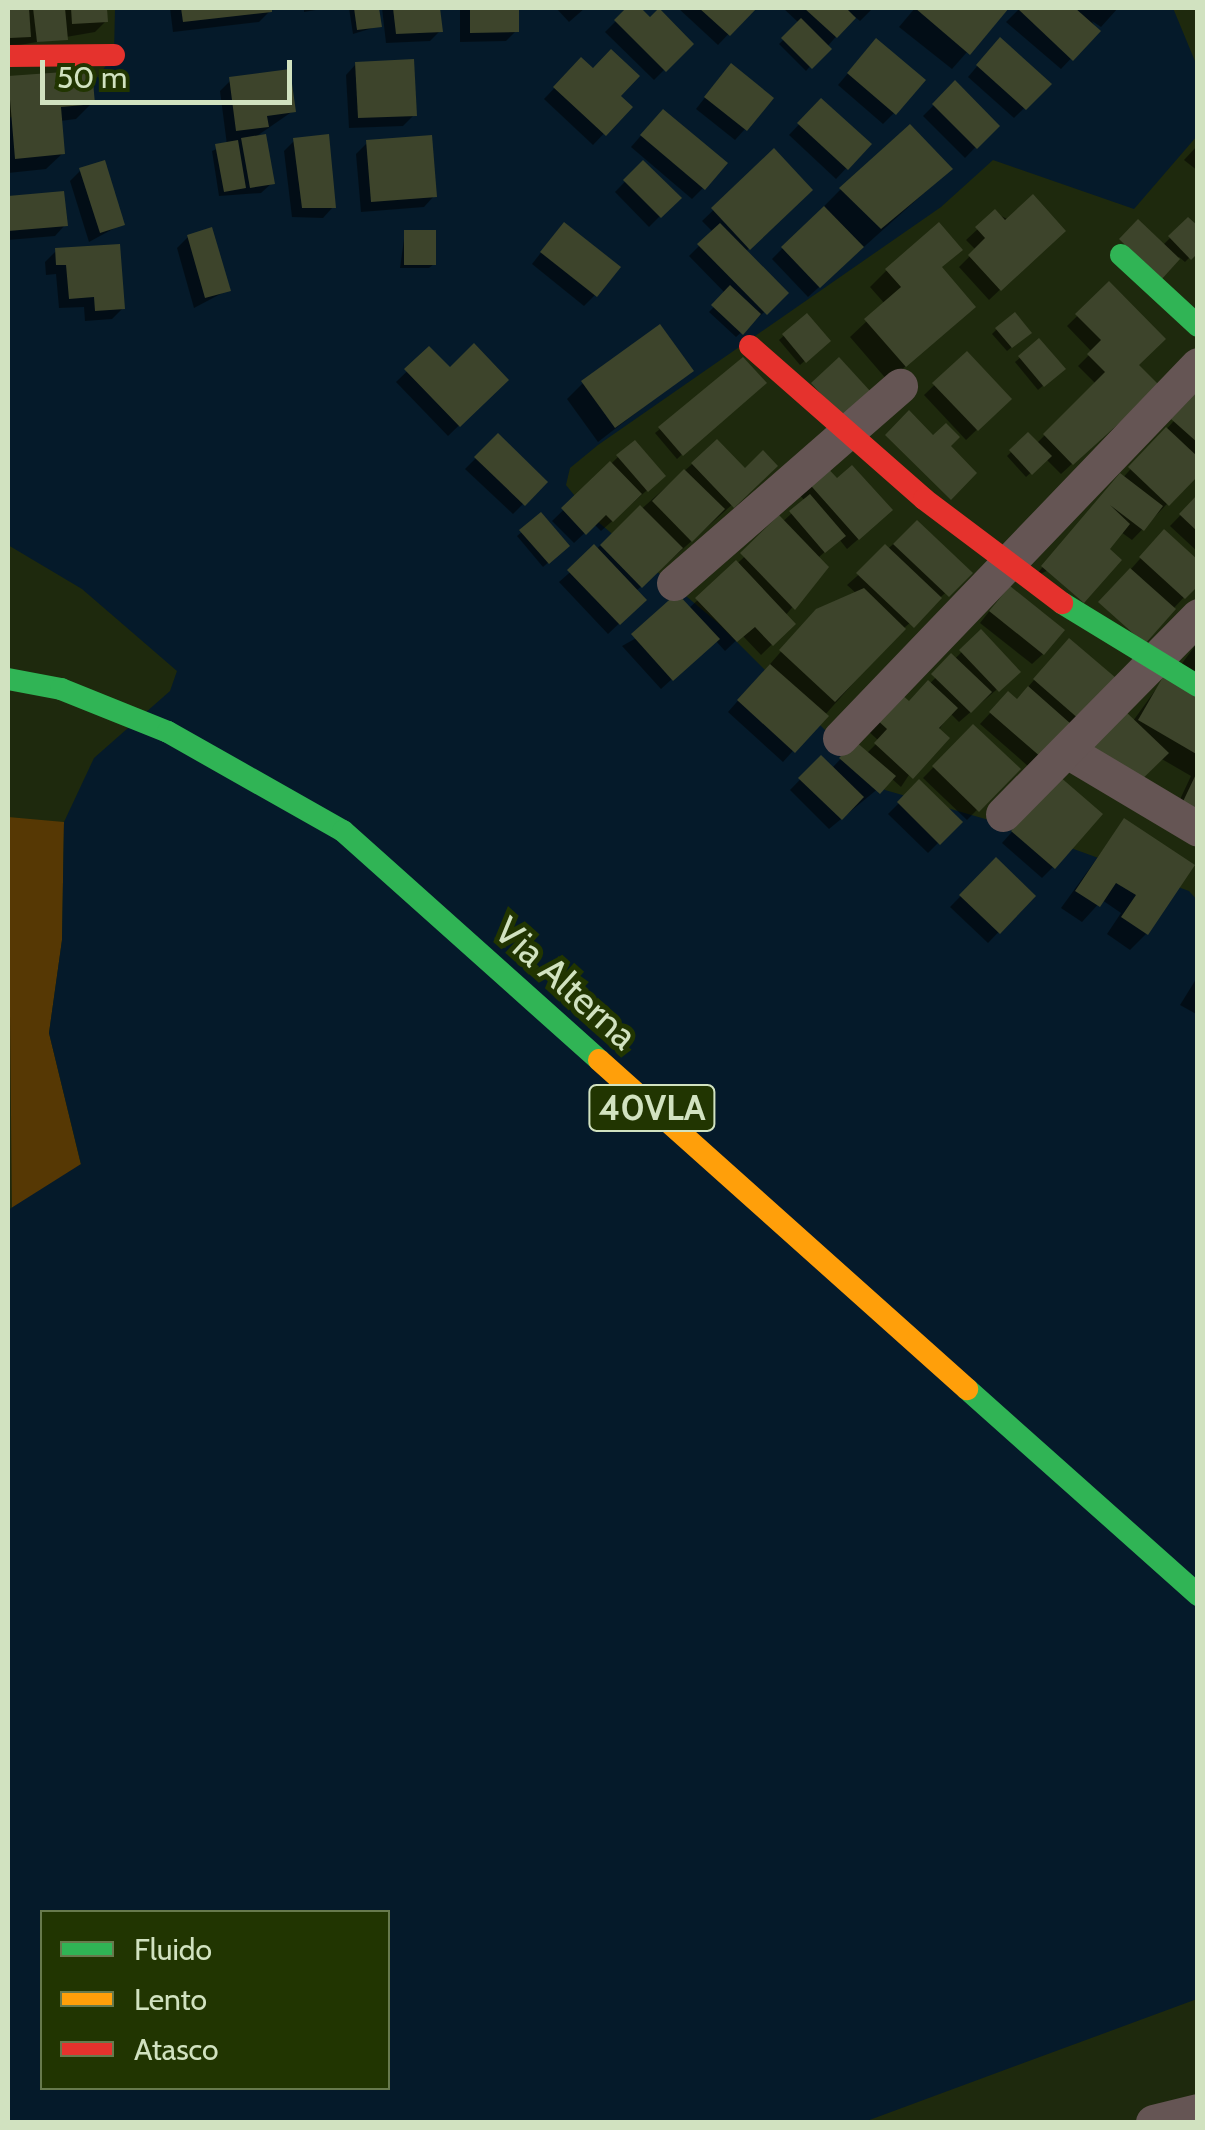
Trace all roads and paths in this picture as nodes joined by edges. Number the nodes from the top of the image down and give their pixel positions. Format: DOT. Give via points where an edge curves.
graph roads {
  1 [pos="114,55"];
  2 [pos="8,56"];
  3 [pos="1121,254"];
  4 [pos="1198,326"];
  5 [pos="750,346"];
  6 [pos="1198,365"];
  7 [pos="900,386"];
  8 [pos="846,436"];
  9 [pos="1008,558"];
  10 [pos="674,583"];
  11 [pos="1198,616"];
  12 [pos="1158,662"];
  13 [pos="8,679"];
  14 [pos="1198,686"];
  15 [pos="840,738"];
  16 [pos="1068,752"];
  17 [pos="1003,814"];
  18 [pos="1198,830"];
  19 [pos="1198,1595"];
  20 [pos="1198,2111"];
  21 [pos="1153,2122"];
  1 -- 2 [label="main road"];
  3 -- 4 [label="main road"];
  5 -- 8 [label="main road"];
  6 -- 9 [label="street"];
  7 -- 8 [label="street"];
  8 -- 9 [label="main road"];
  8 -- 10 [label="street"];
  9 -- 12 [label="main road" via="1082,617"];
  9 -- 15 [label="street"];
  11 -- 12 [label="street"];
  12 -- 14 [label="main road"];
  12 -- 16 [label="street"];
  13 -- 19 [label="main road, Via Alterna / 40VLA" via="61,688 168,732 343,831"];
  16 -- 17 [label="street"];
  16 -- 18 [label="street"];
  20 -- 21 [label="street"];
}
